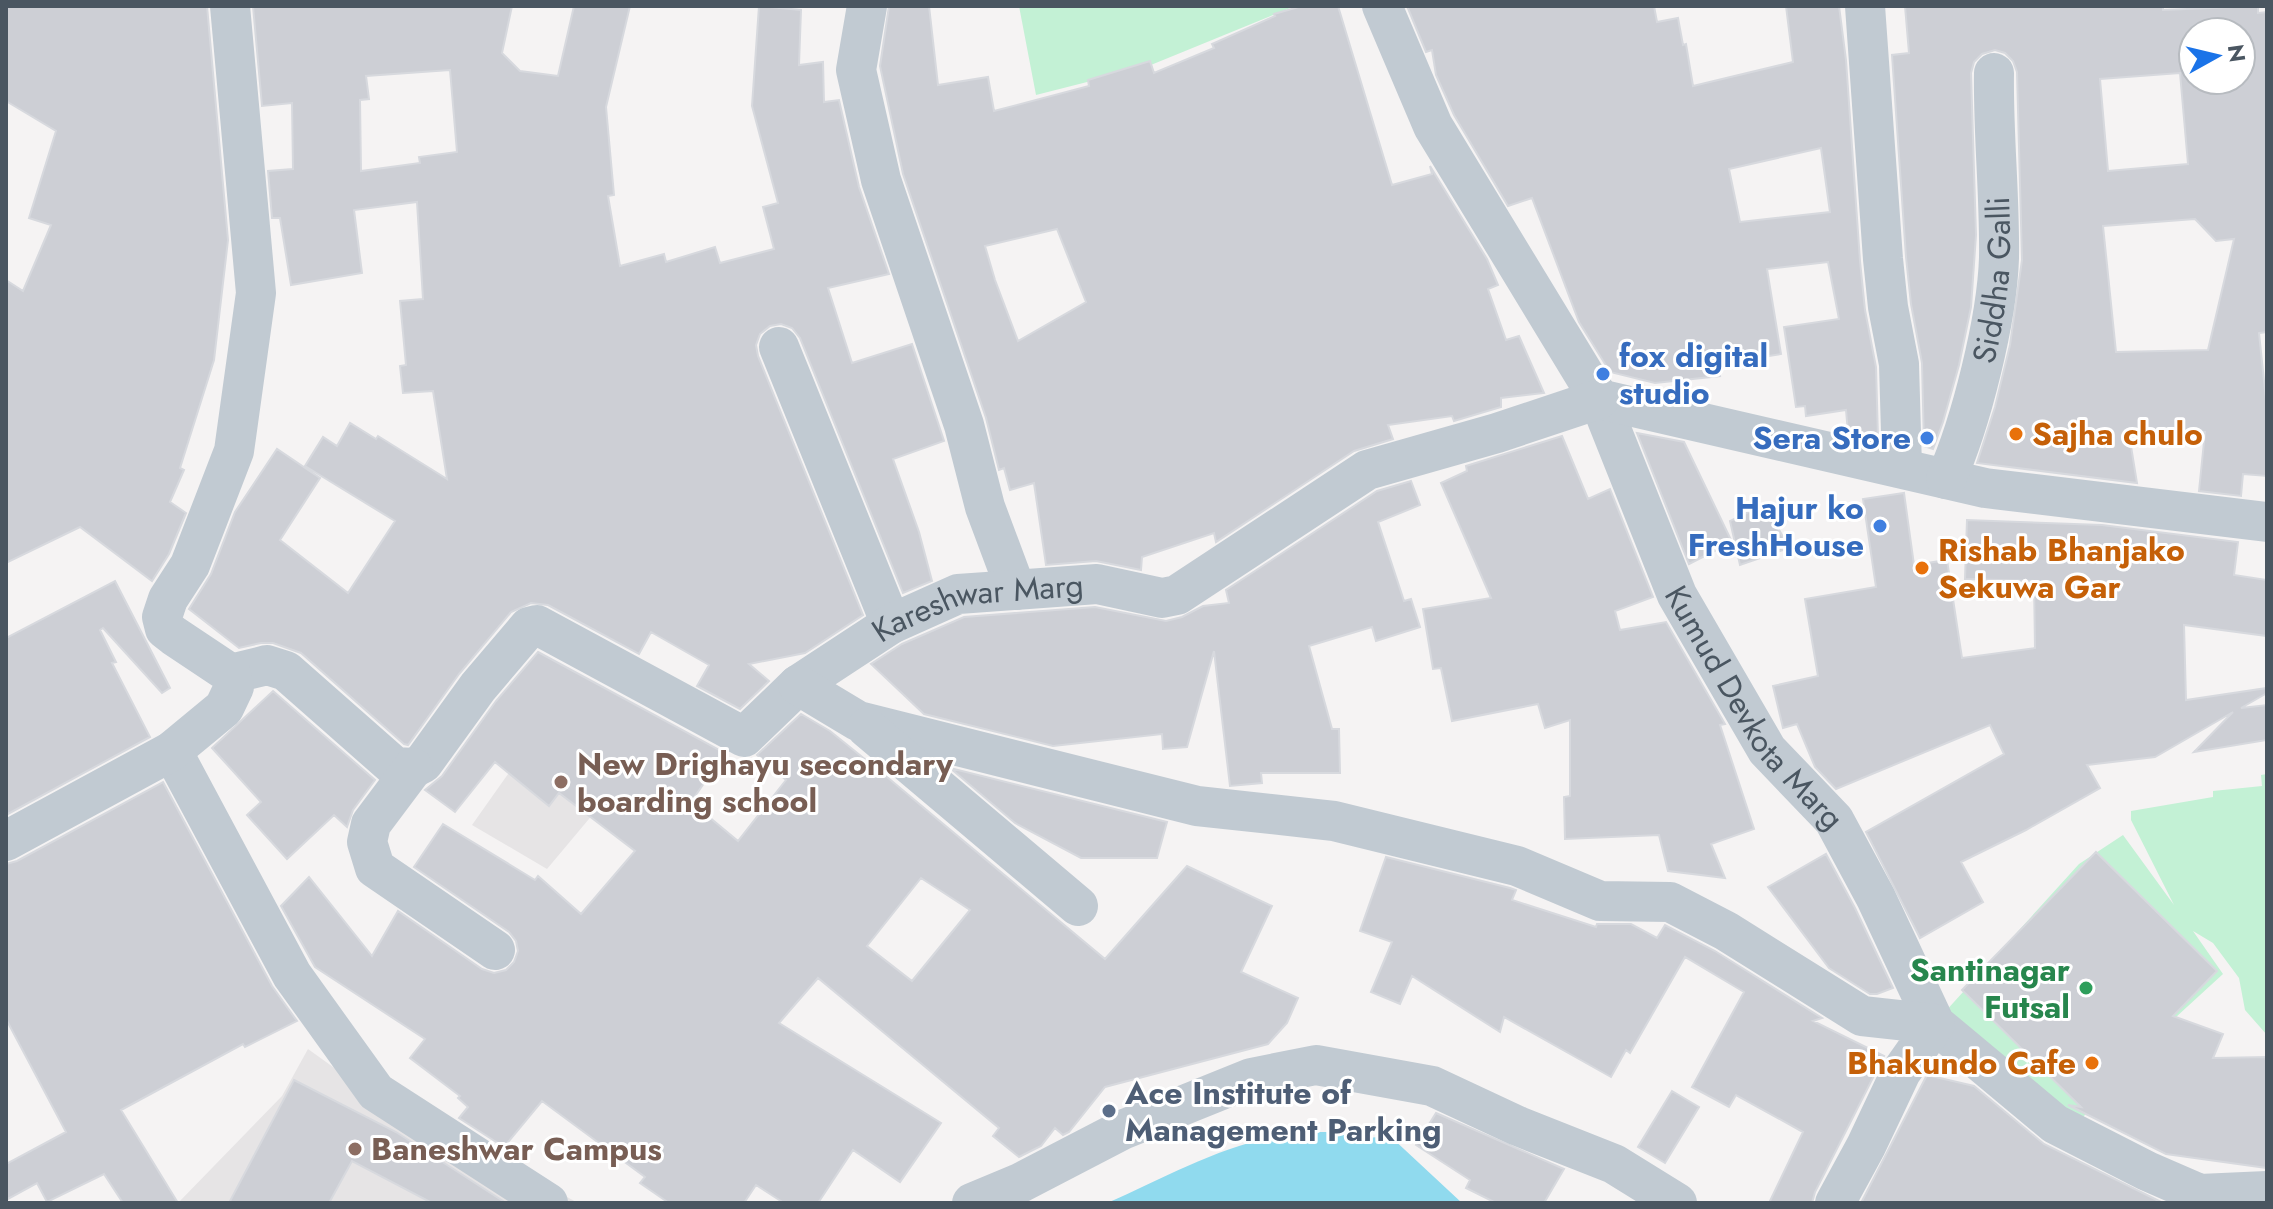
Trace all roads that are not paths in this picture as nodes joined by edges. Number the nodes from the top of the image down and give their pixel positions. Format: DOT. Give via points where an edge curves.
graph roads {
  1 [pos="230,6"];
  2 [pos="867,6"];
  3 [pos="1382,6"];
  4 [pos="1865,6"];
  5 [pos="1994,73"];
  6 [pos="779,347"];
  7 [pos="1599,399"];
  8 [pos="1902,467"];
  9 [pos="1946,479"];
  10 [pos="2267,522"];
  11 [pos="1016,590"];
  12 [pos="891,624"];
  13 [pos="231,674"];
  14 [pos="798,685"];
  15 [pos="858,721"];
  16 [pos="172,751"];
  17 [pos="424,759"];
  18 [pos="6,841"];
  19 [pos="1078,906"];
  20 [pos="495,950"];
  21 [pos="1935,1024"];
  22 [pos="2267,1191"];
  23 [pos="2197,1199"];
  24 [pos="548,1203"];
  25 [pos="972,1203"];
  26 [pos="1677,1203"];
  27 [pos="1835,1203"];
  1 -- 13 [label="street" via="256,293 234,451 190,565 162,617 165,629"];
  2 -- 11 [label="street" via="856,70 881,180"];
  3 -- 7 [label="street, Kumud Devkota Marg" via="1433,126"];
  4 -- 8 [label="street" via="1883,259 1899,364"];
  5 -- 9 [label="street, Siddha Galli" via="1999,259 1995,296 1973,396"];
  6 -- 12 [label="street"];
  7 -- 8 [label="street"];
  7 -- 11 [label="street, Kareshwar Marg" via="1367,470 1177,595 1162,598 1097,584"];
  7 -- 21 [label="street, Kumud Devkota Marg" via="1677,595 1767,750 1834,820"];
  8 -- 9 [label="street"];
  9 -- 10 [label="street"];
  11 -- 12 [label="street, Kareshwar Marg" via="958,594"];
  12 -- 14 [label="street, Kareshwar Marg"];
  13 -- 16 [label="street" via="234,687 224,708"];
  13 -- 17 [label="street" via="267,665 286,671 395,767"];
  14 -- 15 [label="street"];
  14 -- 17 [label="street, Kareshwar Marg" via="744,737 537,625 529,627 478,687"];
  15 -- 19 [label="street"];
  15 -- 21 [label="street" via="1197,806 1334,821 1517,866 1600,901 1670,902 1862,1016"];
  16 -- 18 [label="street"];
  16 -- 24 [label="street" via="292,975 376,1092"];
  17 -- 20 [label="street" via="371,824 367,842 375,868"];
  21 -- 23 [label="street, Kumud Devkota Marg" via="2055,1124"];
  21 -- 27 [label="street" via="1901,1072"];
  22 -- 23 [label="street, Kumud Devkota Marg"];
  25 -- 26 [label="street" via="1122,1130 1251,1078 1316,1065 1432,1086 1614,1164"];
}
